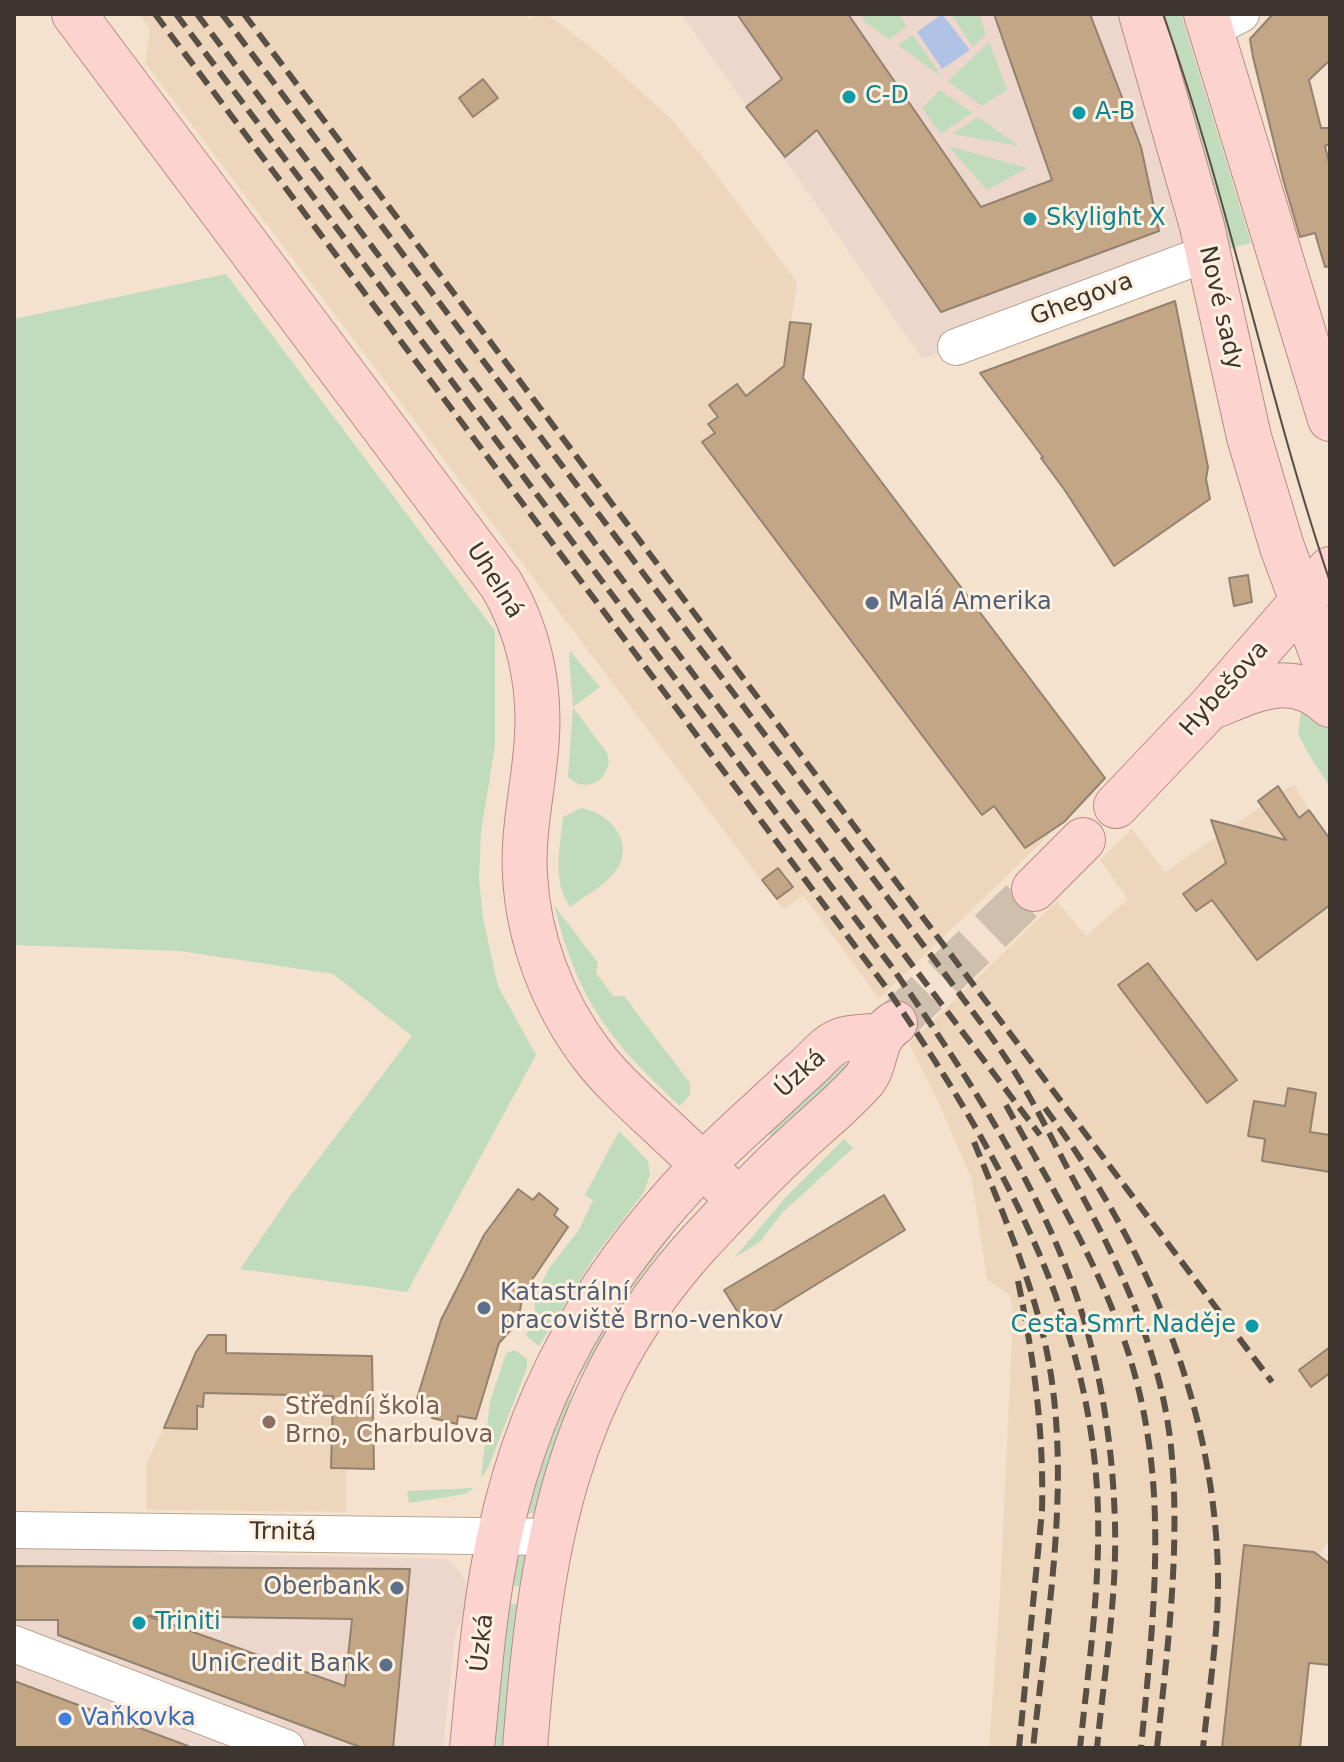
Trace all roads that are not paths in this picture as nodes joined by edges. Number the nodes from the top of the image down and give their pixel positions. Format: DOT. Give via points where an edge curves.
graph roads {
  1 [pos="74,14"];
  2 [pos="1141,14"];
  3 [pos="1219,19"];
  4 [pos="1208,253"];
  5 [pos="956,347"];
  6 [pos="1328,407"];
  7 [pos="1316,585"];
  8 [pos="1330,676"];
  9 [pos="1330,705"];
  10 [pos="1210,707"];
  11 [pos="1116,806"];
  12 [pos="1083,840"];
  13 [pos="1034,889"];
  14 [pos="702,1164"];
  15 [pos="739,1201"];
  16 [pos="14,1530"];
  17 [pos="499,1536"];
  18 [pos="552,1537"];
  19 [pos="14,1644"];
  20 [pos="286,1748"];
  21 [pos="472,1748"];
  22 [pos="525,1748"];
  1 -- 14 [label="main road, Uhelná" via="515,607 537,702 524,847 537,946 564,1012 592,1055"];
  2 -- 4 [label="main road, Nové sady"];
  3 -- 6 [label="main road" via="1278,255"];
  4 -- 5 [label="street, Ghegova"];
  4 -- 7 [label="main road, Nové sady" via="1249,437 1282,547"];
  7 -- 8 [label="main road, Nové sady"];
  7 -- 10 [label="main road, Hybešova"];
  9 -- 10 [label="main road" via="1306,688 1281,684"];
  10 -- 11 [label="main road, Hybešova"];
  12 -- 13 [label="main road"];
  14 -- 15 [label="main road, Uhelná"];
  14 -- 15 [label="main road, Úzká" via="836,1042 889,1029 866,1078"];
  14 -- 17 [label="main road, Úzká" via="640,1234 570,1341 534,1421"];
  15 -- 18 [label="main road, Úzká" via="688,1255 613,1363 577,1441"];
  16 -- 17 [label="street, Trnitá"];
  17 -- 18 [label="street, Trnitá"];
  17 -- 21 [label="main road, Úzká"];
  18 -- 22 [label="main road, Úzká"];
  19 -- 20 [label="street"];
}
